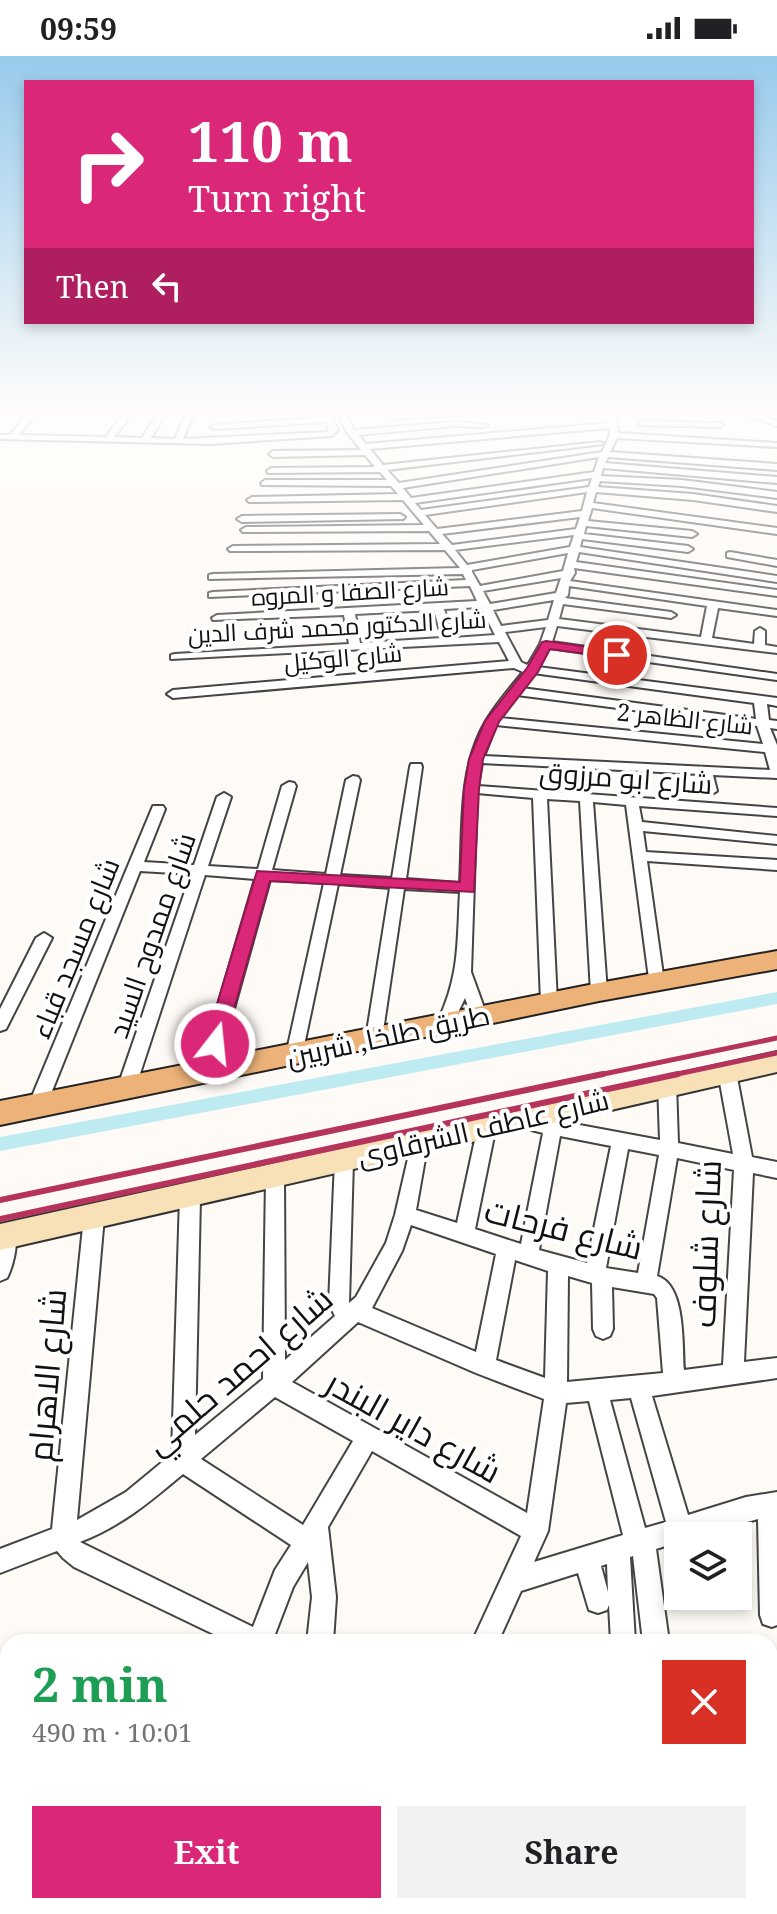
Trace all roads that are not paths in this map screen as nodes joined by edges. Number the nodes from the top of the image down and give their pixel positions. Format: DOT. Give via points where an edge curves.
graph roads {
  1 [pos="408,499"];
  2 [pos="252,500"];
  3 [pos="298,500"];
  4 [pos="465,500"];
  5 [pos="591,500"];
  6 [pos="723,500"];
  7 [pos="777,509"];
  8 [pos="422,515"];
  9 [pos="242,519"];
  10 [pos="695,520"];
  11 [pos="584,521"];
  12 [pos="739,526"];
  13 [pos="246,530"];
  14 [pos="434,530"];
  15 [pos="776,531"];
  16 [pos="692,534"];
  17 [pos="773,542"];
  18 [pos="287,548"];
  19 [pos="330,548"];
  20 [pos="449,548"];
  21 [pos="576,549"];
  22 [pos="688,549"];
  23 [pos="730,555"];
  24 [pos="284,561"];
  25 [pos="328,563"];
  26 [pos="777,563"];
  27 [pos="238,564"];
  28 [pos="684,564"];
  29 [pos="466,570"];
  30 [pos="725,570"];
  31 [pos="213,577"];
  32 [pos="777,579"];
  33 [pos="566,583"];
  34 [pos="477,586"];
  35 [pos="777,593"];
  36 [pos="213,595"];
  37 [pos="674,598"];
  38 [pos="713,604"];
  39 [pos="438,606"];
  40 [pos="486,606"];
  41 [pos="349,611"];
  42 [pos="777,613"];
  43 [pos="671,615"];
  44 [pos="217,618"];
  45 [pos="555,622"];
  46 [pos="760,631"];
  47 [pos="500,634"];
  48 [pos="666,636"];
  49 [pos="448,641"];
  50 [pos="706,641"];
  51 [pos="546,644"];
  52 [pos="355,646"];
  53 [pos="759,648"];
  54 [pos="576,649"];
  55 [pos="777,650"];
  56 [pos="175,657"];
  57 [pos="573,662"];
  58 [pos="516,664"];
  59 [pos="533,669"];
  60 [pos="777,677"];
  61 [pos="515,691"];
  62 [pos="173,694"];
  63 [pos="760,700"];
  64 [pos="777,702"];
  65 [pos="492,721"];
  66 [pos="770,724"];
  67 [pos="774,749"];
  68 [pos="476,759"];
  69 [pos="416,767"];
  70 [pos="706,771"];
  71 [pos="777,772"];
  72 [pos="353,780"];
  73 [pos="289,786"];
  74 [pos="471,789"];
  75 [pos="710,791"];
  76 [pos="540,794"];
  77 [pos="224,797"];
  78 [pos="586,798"];
  79 [pos="632,801"];
  80 [pos="158,809"];
  81 [pos="777,812"];
  82 [pos="636,826"];
  83 [pos="777,840"];
  84 [pos="640,856"];
  85 [pos="777,865"];
  86 [pos="135,866"];
  87 [pos="200,870"];
  88 [pos="263,875"];
  89 [pos="331,879"];
  90 [pos="398,884"];
  91 [pos="468,888"];
  92 [pos="44,938"];
  93 [pos="777,960"];
  94 [pos="464,970"];
  95 [pos="656,982"];
  96 [pos="599,992"];
  97 [pos="549,1002"];
  98 [pos="479,1016"];
  99 [pos="445,1023"];
  100 [pos="0,1025"];
  101 [pos="374,1038"];
  102 [pos="294,1055"];
  103 [pos="777,1064"];
  104 [pos="727,1072"];
  105 [pos="207,1073"];
  106 [pos="667,1084"];
  107 [pos="126,1089"];
  108 [pos="37,1106"];
  109 [pos="0,1113"];
  110 [pos="500,1123"];
  111 [pos="553,1127"];
  112 [pos="621,1140"];
  113 [pos="419,1142"];
  114 [pos="669,1149"];
  115 [pos="344,1160"];
  116 [pos="744,1164"];
  117 [pos="777,1170"];
  118 [pos="275,1177"];
  119 [pos="190,1197"];
  120 [pos="405,1215"];
  121 [pos="94,1217"];
  122 [pos="4,1236"];
  123 [pos="464,1236"];
  124 [pos="517,1252"];
  125 [pos="558,1265"];
  126 [pos="0,1272"];
  127 [pos="598,1276"];
  128 [pos="646,1283"];
  129 [pos="352,1315"];
  130 [pos="603,1329"];
  131 [pos="484,1366"];
  132 [pos="777,1368"];
  133 [pos="733,1372"];
  134 [pos="674,1381"];
  135 [pos="274,1384"];
  136 [pos="639,1387"];
  137 [pos="597,1390"];
  138 [pos="556,1393"];
  139 [pos="367,1439"];
  140 [pos="183,1461"];
  141 [pos="773,1505"];
  142 [pos="678,1522"];
  143 [pos="707,1522"];
  144 [pos="536,1531"];
  145 [pos="311,1534"];
  146 [pos="664,1534"];
  147 [pos="63,1538"];
  148 [pos="632,1545"];
  149 [pos="587,1559"];
  150 [pos="0,1561"];
  151 [pos="516,1580"];
  152 [pos="598,1601"];
  153 [pos="772,1615"];
  154 [pos="241,1634"];
  155 [pos="261,1634"];
  156 [pos="321,1634"];
  157 [pos="489,1634"];
  158 [pos="624,1634"];
  159 [pos="654,1634"];
  1 -- 8 [label="street"];
  2 -- 3 [label="street"];
  4 -- 8 [label="street"];
  5 -- 11 [label="street"];
  6 -- 7 [label="street" via="742,508"];
  8 -- 9 [label="street"];
  8 -- 14 [label="street"];
  10 -- 11 [label="street"];
  10 -- 12 [label="street"];
  10 -- 16 [label="street"];
  11 -- 14 [label="street"];
  11 -- 16 [label="street"];
  11 -- 20 [label="street"];
  11 -- 21 [label="street"];
  11 -- 22 [label="street"];
  12 -- 15 [label="street"];
  12 -- 23 [label="street"];
  13 -- 14 [label="street"];
  14 -- 20 [label="street"];
  15 -- 17 [label="street"];
  16 -- 22 [label="street"];
  18 -- 19 [label="street"];
  18 -- 24 [label="street"];
  18 -- 27 [label="street" via="237,549"];
  19 -- 20 [label="street" via="372,553"];
  19 -- 25 [label="street"];
  20 -- 29 [label="street"];
  21 -- 28 [label="street"];
  21 -- 29 [label="street"];
  21 -- 33 [label="street"];
  22 -- 28 [label="street"];
  23 -- 26 [label="street"];
  23 -- 30 [label="street"];
  28 -- 30 [label="street"];
  29 -- 31 [label="street"];
  29 -- 34 [label="street"];
  30 -- 32 [label="street"];
  33 -- 34 [label="street"];
  33 -- 35 [label="street"];
  33 -- 37 [label="street"];
  33 -- 40 [label="street, شارع الصفا و المروه"];
  33 -- 43 [label="street"];
  33 -- 45 [label="street"];
  34 -- 36 [label="street"];
  34 -- 40 [label="street"];
  37 -- 38 [label="street"];
  37 -- 43 [label="street"];
  38 -- 42 [label="street" via="752,614"];
  38 -- 50 [label="street"];
  39 -- 40 [label="street, شارع الصفا و المروه"];
  39 -- 41 [label="street, شارع الصفا و المروه"];
  39 -- 49 [label="street"];
  40 -- 47 [label="street"];
  41 -- 44 [label="street, شارع الصفا و المروه"];
  41 -- 52 [label="street"];
  43 -- 48 [label="street"];
  45 -- 47 [label="street, شارع الدكتور محمد شرف الدين"];
  45 -- 48 [label="street, شارع الدكتور محمد شرف الدين"];
  45 -- 51 [label="street"];
  46 -- 53 [label="street"];
  47 -- 49 [label="street, شارع الدكتور محمد شرف الدين"];
  47 -- 58 [label="street"];
  48 -- 50 [label="street, شارع الدكتور محمد شرف الدين"];
  49 -- 52 [label="street, شارع الدكتور محمد شرف الدين"];
  50 -- 53 [label="street, شارع الدكتور محمد شرف الدين"];
  51 -- 54 [label="street"];
  51 -- 59 [label="street"];
  52 -- 56 [label="street, شارع الدكتور محمد شرف الدين"];
  53 -- 55 [label="street, شارع الدكتور محمد شرف الدين"];
  54 -- 57 [label="street"];
  54 -- 60 [label="street" via="677,669"];
  58 -- 59 [label="street"];
  58 -- 62 [label="street, شارع الوكيل"];
  59 -- 61 [label="street"];
  59 -- 63 [label="street"];
  61 -- 65 [label="street"];
  61 -- 66 [label="street"];
  63 -- 64 [label="street"];
  63 -- 66 [label="street"];
  65 -- 67 [label="street, شارع الظاهر 2"];
  65 -- 68 [label="street"];
  66 -- 67 [label="street"];
  67 -- 71 [label="street"];
  68 -- 70 [label="street"];
  68 -- 74 [label="street"];
  69 -- 90 [label="street"];
  70 -- 71 [label="street"];
  70 -- 75 [label="street"];
  72 -- 89 [label="street"];
  73 -- 88 [label="street"];
  74 -- 76 [label="street, شارع ابو مرزوق"];
  74 -- 91 [label="street"];
  76 -- 78 [label="street, شارع ابو مرزوق"];
  76 -- 97 [label="street"];
  77 -- 87 [label="street, شارع ممدوح السيد"];
  78 -- 79 [label="street, شارع ابو مرزوق"];
  78 -- 96 [label="street"];
  79 -- 81 [label="street, شارع ابو مرزوق"];
  79 -- 82 [label="street"];
  80 -- 86 [label="street, شارع مسجد قباء"];
  82 -- 83 [label="street"];
  82 -- 84 [label="street"];
  84 -- 85 [label="street"];
  84 -- 95 [label="street"];
  86 -- 87 [label="street"];
  86 -- 108 [label="street, شارع مسجد قباء"];
  87 -- 88 [label="street"];
  87 -- 107 [label="street, شارع ممدوح السيد"];
  88 -- 89 [label="street"];
  88 -- 105 [label="street"];
  89 -- 90 [label="street"];
  89 -- 102 [label="street"];
  90 -- 91 [label="street"];
  90 -- 101 [label="street"];
  91 -- 94 [label="street"];
  92 -- 100 [label="street"];
  93 -- 95 [label="main road, طريق طلخا, شربين"];
  94 -- 98 [label="street"];
  94 -- 99 [label="street"];
  95 -- 96 [label="main road, طريق طلخا, شربين"];
  96 -- 97 [label="main road, طريق طلخا, شربين"];
  97 -- 98 [label="main road, طريق طلخا, شربين"];
  98 -- 99 [label="main road, طريق طلخا, شربين"];
  99 -- 101 [label="main road, طريق طلخا, شربين"];
  101 -- 102 [label="main road, طريق طلخا, شربين"];
  102 -- 105 [label="main road, طريق طلخا, شربين"];
  103 -- 104 [label="street, شارع عاطف الشرقاوى"];
  104 -- 106 [label="street, شارع عاطف الشرقاوى"];
  104 -- 116 [label="street, شارع شلوف"];
  105 -- 107 [label="main road, طريق طلخا, شربين"];
  106 -- 110 [label="street, شارع عاطف الشرقاوى"];
  106 -- 114 [label="street"];
  107 -- 108 [label="main road, طريق طلخا, شربين"];
  108 -- 109 [label="main road, طريق طلخا, شربين"];
  110 -- 111 [label="street"];
  110 -- 113 [label="street, شارع عاطف الشرقاوى"];
  110 -- 123 [label="street"];
  111 -- 112 [label="street"];
  111 -- 124 [label="street"];
  112 -- 114 [label="street"];
  112 -- 127 [label="street"];
  113 -- 115 [label="street, شارع عاطف الشرقاوى"];
  113 -- 120 [label="street, شارع احمد حلمي"];
  114 -- 116 [label="street"];
  114 -- 128 [label="street"];
  115 -- 118 [label="street, شارع عاطف الشرقاوى"];
  115 -- 129 [label="street" via="339,1304"];
  116 -- 117 [label="street"];
  116 -- 133 [label="street, شارع شلوف"];
  118 -- 119 [label="street, شارع عاطف الشرقاوى"];
  118 -- 135 [label="street"];
  119 -- 121 [label="street, شارع عاطف الشرقاوى"];
  119 -- 140 [label="street"];
  120 -- 123 [label="street, شارع فرحات"];
  120 -- 129 [label="street, شارع احمد حلمي" via="381,1274"];
  121 -- 122 [label="street, شارع عاطف الشرقاوى"];
  121 -- 147 [label="street, شارع الاهرام"];
  122 -- 126 [label="street"];
  123 -- 124 [label="street, شارع فرحات"];
  124 -- 125 [label="street, شارع فرحات"];
  124 -- 131 [label="street"];
  125 -- 127 [label="street, شارع فرحات"];
  125 -- 138 [label="street"];
  127 -- 128 [label="street, شارع فرحات"];
  127 -- 130 [label="street"];
  128 -- 134 [label="street, شارع فرحات" via="665,1290"];
  129 -- 131 [label="street"];
  129 -- 135 [label="street, شارع احمد حلمي"];
  131 -- 138 [label="street"];
  132 -- 133 [label="street"];
  133 -- 134 [label="street"];
  134 -- 136 [label="street"];
  135 -- 139 [label="street, شارع داير البندر"];
  135 -- 140 [label="street, شارع احمد حلمي"];
  136 -- 137 [label="street"];
  136 -- 142 [label="street"];
  137 -- 138 [label="street"];
  137 -- 148 [label="street"];
  138 -- 144 [label="street"];
  139 -- 144 [label="street, شارع داير البندر"];
  139 -- 145 [label="street"];
  140 -- 145 [label="street"];
  140 -- 147 [label="street, شارع احمد حلمي" via="108,1516"];
  141 -- 143 [label="street"];
  141 -- 153 [label="street"];
  144 -- 151 [label="street"];
  145 -- 155 [label="street" via="278,1590"];
  145 -- 156 [label="street" via="324,1597"];
  146 -- 148 [label="street"];
  147 -- 150 [label="street, شارع احمد حلمي"];
  147 -- 154 [label="street" via="83,1558"];
  148 -- 149 [label="street"];
  148 -- 158 [label="street"];
  148 -- 159 [label="street"];
  149 -- 151 [label="street"];
  149 -- 152 [label="street"];
  151 -- 157 [label="street"];
}
